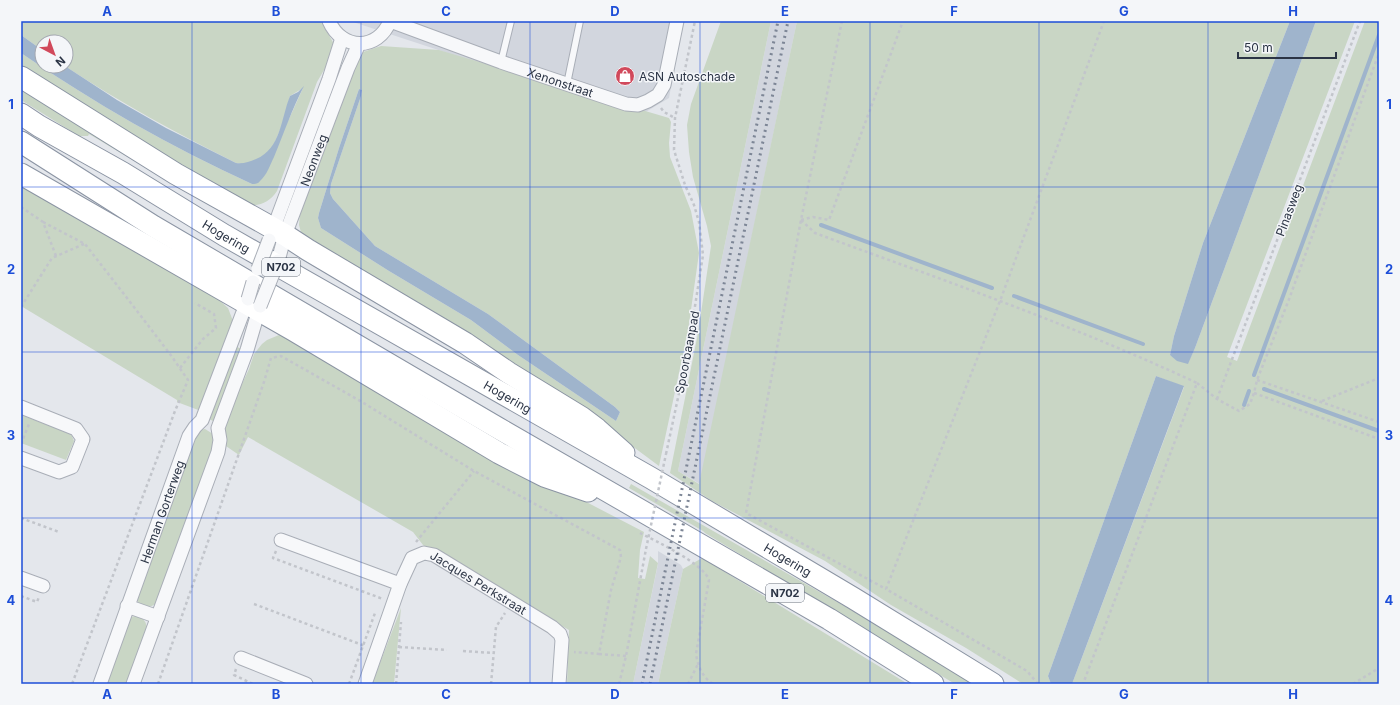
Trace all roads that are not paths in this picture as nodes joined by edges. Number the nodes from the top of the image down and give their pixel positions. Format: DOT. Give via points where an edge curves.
graph roads {
  1 [pos="329,21"];
  2 [pos="390,21"];
  3 [pos="511,21"];
  4 [pos="580,21"];
  5 [pos="677,21"];
  6 [pos="342,38"];
  7 [pos="359,44"];
  8 [pos="501,62"];
  9 [pos="21,77"];
  10 [pos="567,84"];
  11 [pos="21,114"];
  12 [pos="21,142"];
  13 [pos="21,174"];
  14 [pos="277,238"];
  15 [pos="258,269"];
  16 [pos="271,277"];
  17 [pos="253,305"];
  18 [pos="21,407"];
  19 [pos="202,420"];
  20 [pos="218,428"];
  21 [pos="21,458"];
  22 [pos="651,478"];
  23 [pos="634,507"];
  24 [pos="281,540"];
  25 [pos="21,578"];
  26 [pos="400,584"];
  27 [pos="43,586"];
  28 [pos="127,606"];
  29 [pos="158,617"];
  30 [pos="241,658"];
  31 [pos="100,684"];
  32 [pos="133,684"];
  33 [pos="306,684"];
  34 [pos="364,684"];
  35 [pos="559,684"];
  36 [pos="933,684"];
  37 [pos="993,684"];
  1 -- 6 [label="street" via="334,31"];
  2 -- 7 [label="street" via="387,29 375,40"];
  2 -- 8 [label="street, Xenonstraat"];
  3 -- 8 [label="lane"];
  4 -- 10 [label="lane"];
  5 -- 10 [label="street, Xenonstraat" via="664,85 658,95 648,101 638,105 626,104"];
  6 -- 7 [label="street"];
  6 -- 14 [label="street, Neonweg"];
  7 -- 14 [label="street, Neonweg"];
  8 -- 10 [label="street, Xenonstraat"];
  9 -- 14 [label="highway, N702"];
  11 -- 22 [label="highway, Hogering / N702" via="224,235"];
  12 -- 23 [label="highway, N702" via="153,226"];
  13 -- 17 [label="highway, N702"];
  14 -- 15 [label="street, Neonweg, bridge"];
  14 -- 16 [label="street, Neonweg, bridge"];
  14 -- 22 [label="highway, N702" via="315,254 465,342 509,373 581,417"];
  15 -- 17 [label="street, Herman Gorterweg, bridge"];
  16 -- 17 [label="street, Herman Gorterweg, bridge"];
  17 -- 19 [label="street, Herman Gorterweg"];
  17 -- 20 [label="street, Herman Gorterweg" via="247,350"];
  17 -- 23 [label="highway, N702" via="499,453 544,476"];
  18 -- 21 [label="street" via="76,429 83,439 72,467 59,472"];
  19 -- 20 [label="street"];
  19 -- 28 [label="street, Herman Gorterweg" via="189,436"];
  20 -- 29 [label="street, Herman Gorterweg" via="218,452"];
  22 -- 37 [label="highway, Hogering / N702"];
  23 -- 36 [label="highway, N702" via="829,619"];
  24 -- 26 [label="street"];
  25 -- 27 [label="street"];
  26 -- 34 [label="street, Jacques Perkstraat"];
  26 -- 35 [label="street, Jacques Perkstraat" via="412,558 424,553 434,555 552,627 560,634 562,646"];
  28 -- 29 [label="street"];
  28 -- 31 [label="street, Herman Gorterweg"];
  29 -- 32 [label="street, Herman Gorterweg"];
  30 -- 33 [label="street"];
}
